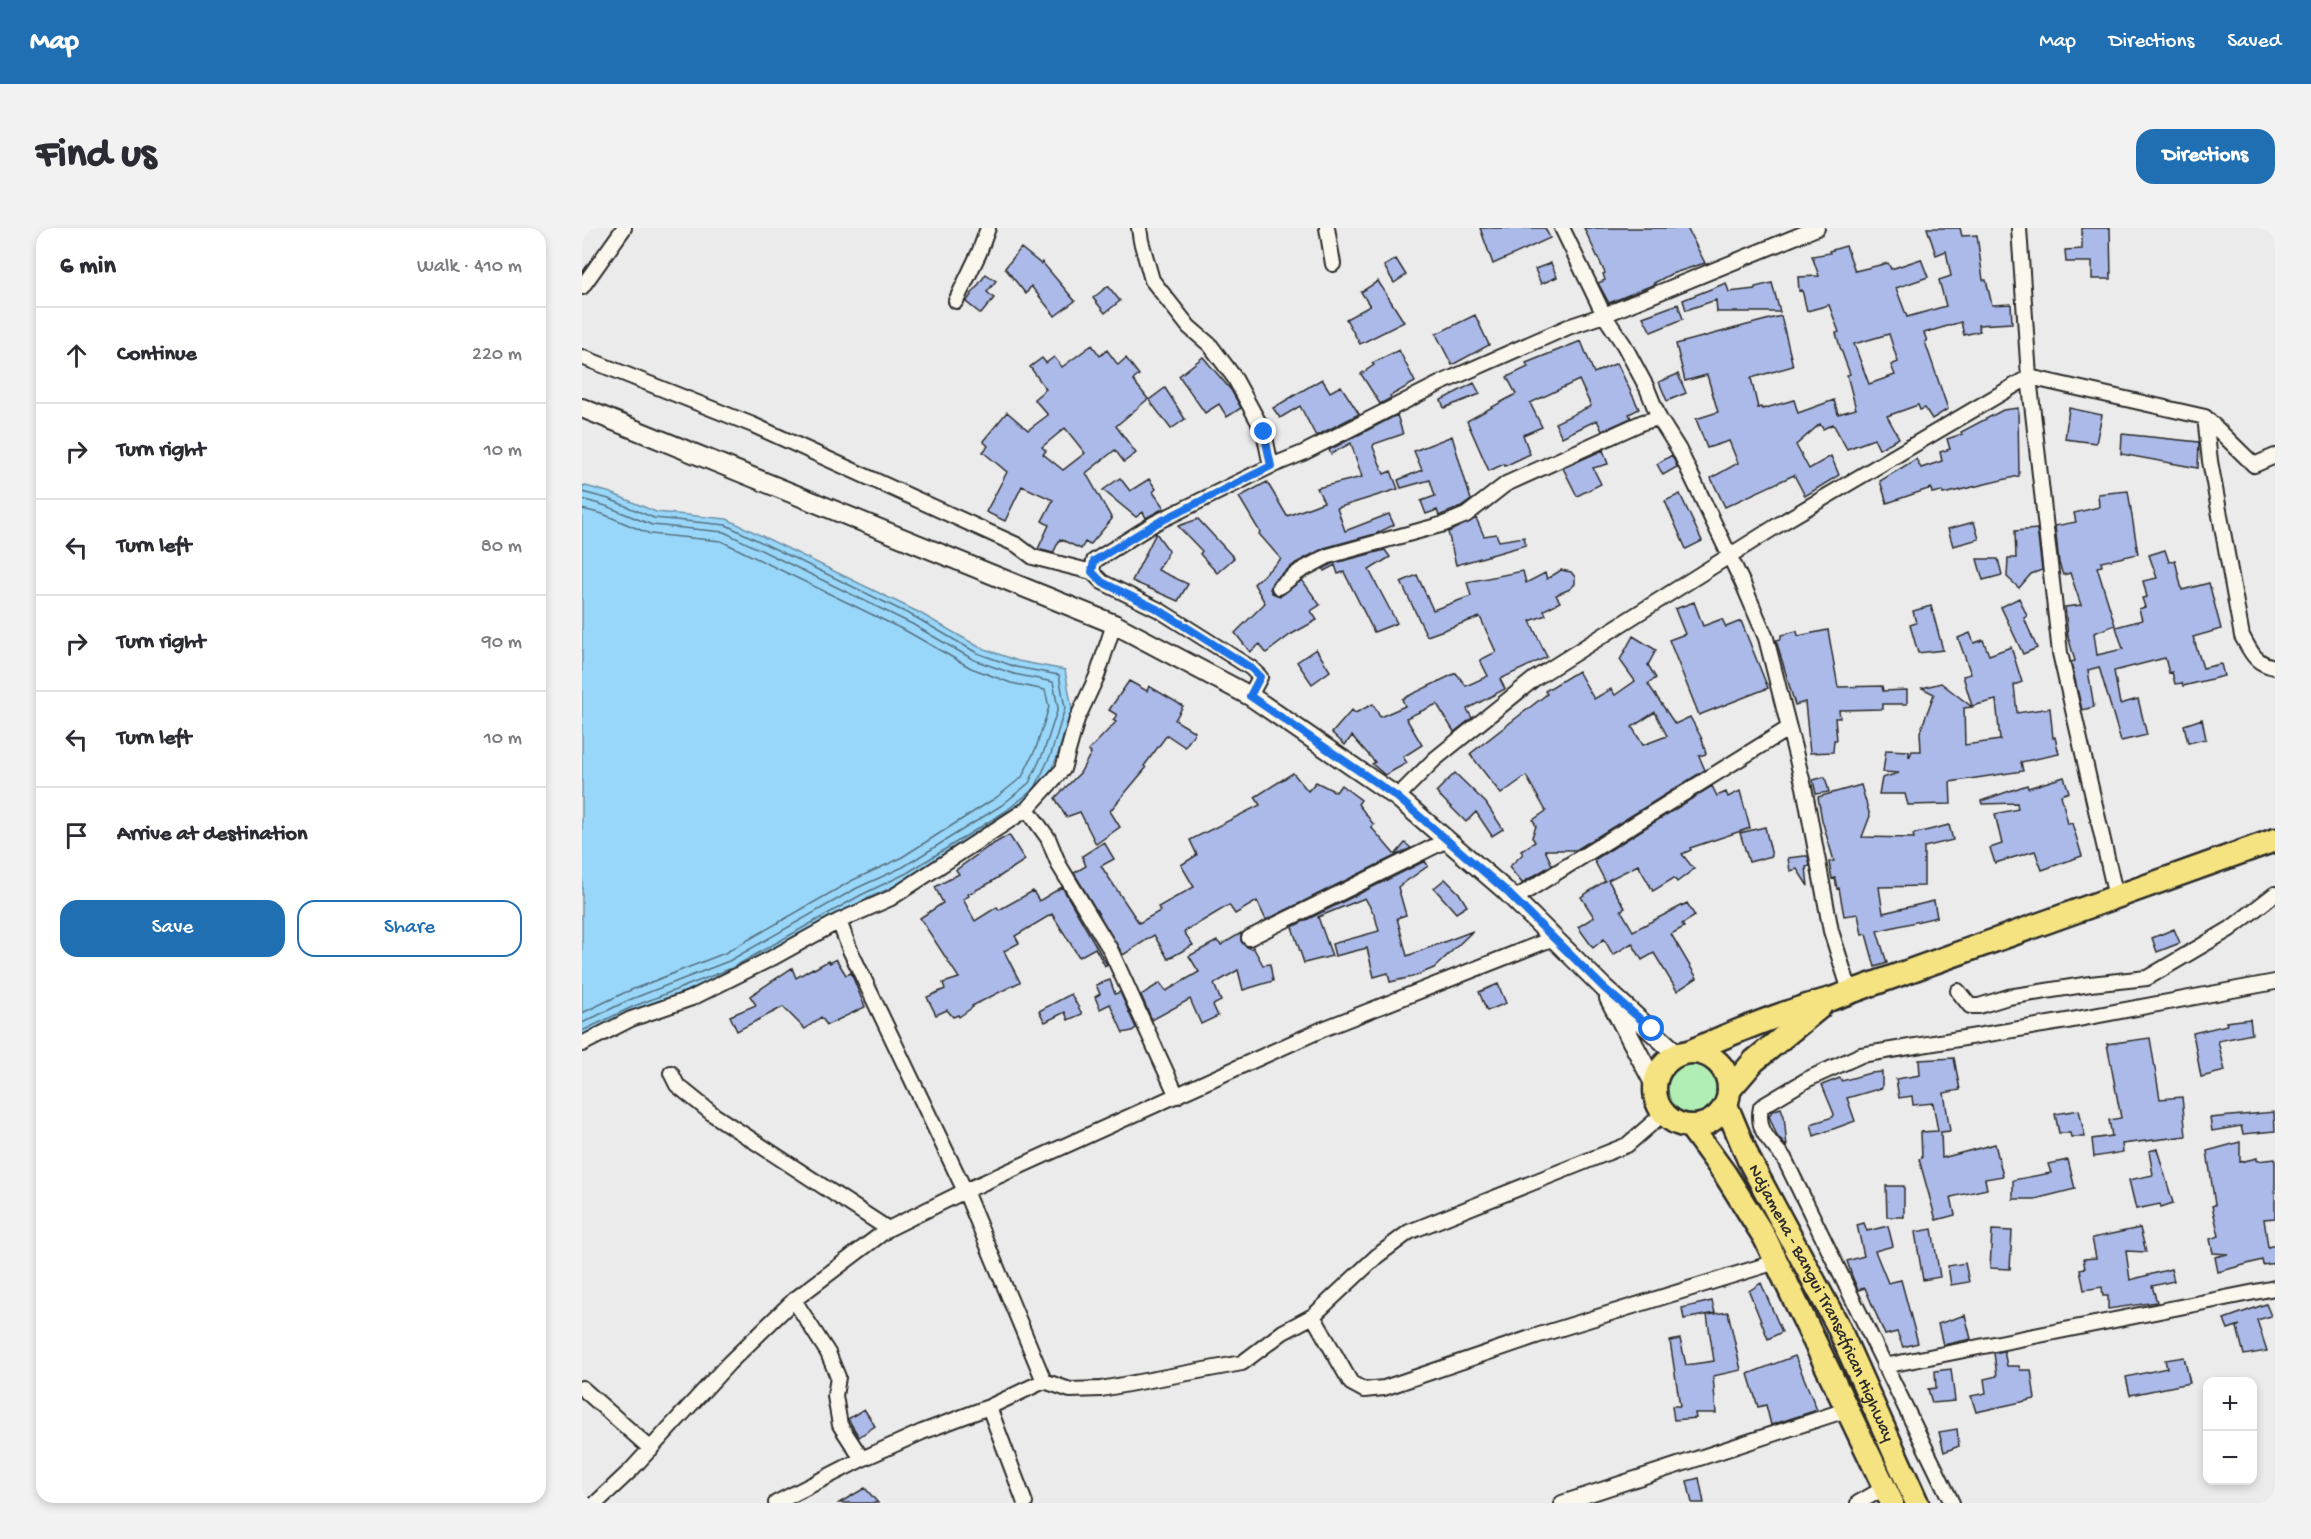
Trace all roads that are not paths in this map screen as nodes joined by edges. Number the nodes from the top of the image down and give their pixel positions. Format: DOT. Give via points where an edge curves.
graph roads {
  1 [pos="624,228"];
  2 [pos="988,228"];
  3 [pos="1139,228"];
  4 [pos="1327,228"];
  5 [pos="1562,228"];
  6 [pos="1776,228"];
  7 [pos="1817,228"];
  8 [pos="2019,228"];
  9 [pos="1781,242"];
  10 [pos="1333,264"];
  11 [pos="582,287"];
  12 [pos="956,301"];
  13 [pos="1604,315"];
  14 [pos="582,357"];
  15 [pos="2029,377"];
  16 [pos="582,408"];
  17 [pos="2205,417"];
  18 [pos="1659,418"];
  19 [pos="2275,456"];
  20 [pos="1271,466"];
  21 [pos="1730,556"];
  22 [pos="1092,572"];
  23 [pos="1279,587"];
  24 [pos="1114,624"];
  25 [pos="2275,667"];
  26 [pos="1250,696"];
  27 [pos="1789,728"];
  28 [pos="1397,797"];
  29 [pos="1027,809"];
  30 [pos="1447,840"];
  31 [pos="2275,840"];
  32 [pos="2275,894"];
  33 [pos="2116,897"];
  34 [pos="1514,899"];
  35 [pos="839,921"];
  36 [pos="1249,938"];
  37 [pos="1554,938"];
  38 [pos="2275,982"];
  39 [pos="1604,988"];
  40 [pos="1958,991"];
  41 [pos="1841,995"];
  42 [pos="582,1044"];
  43 [pos="1684,1054"];
  44 [pos="671,1073"];
  45 [pos="1655,1084"];
  46 [pos="1177,1096"];
  47 [pos="1728,1097"];
  48 [pos="1664,1113"];
  49 [pos="1690,1126"];
  50 [pos="965,1191"];
  51 [pos="888,1229"];
  52 [pos="1776,1262"];
  53 [pos="2275,1288"];
  54 [pos="794,1300"];
  55 [pos="1313,1316"];
  56 [pos="1884,1366"];
  57 [pos="1044,1381"];
  58 [pos="582,1388"];
  59 [pos="989,1407"];
  60 [pos="1846,1410"];
  61 [pos="651,1449"];
  62 [pos="862,1459"];
  63 [pos="1889,1495"];
  64 [pos="596,1503"];
  65 [pos="776,1503"];
  66 [pos="1025,1503"];
  67 [pos="1562,1503"];
  68 [pos="1858,1503"];
  69 [pos="1917,1503"];
  70 [pos="1952,1503"];
  1 -- 11 [label="street"];
  2 -- 12 [label="street"];
  3 -- 20 [label="street" via="1152,280 1234,377 1264,432"];
  4 -- 10 [label="street"];
  5 -- 13 [label="street"];
  6 -- 9 [label="street"];
  7 -- 9 [label="street"];
  8 -- 15 [label="street"];
  9 -- 13 [label="street"];
  13 -- 18 [label="street" via="1647,388"];
  13 -- 20 [label="street" via="1441,383"];
  14 -- 22 [label="street" via="830,459 1017,545 1033,557"];
  15 -- 17 [label="street"];
  15 -- 21 [label="street"];
  15 -- 33 [label="street" via="2060,653"];
  16 -- 24 [label="main road"];
  17 -- 19 [label="street" via="2254,465"];
  17 -- 25 [label="street" via="2242,636 2251,654 2263,665"];
  18 -- 21 [label="street" via="1679,450"];
  18 -- 23 [label="street" via="1506,484 1466,515 1328,556"];
  20 -- 22 [label="street" via="1155,524 1094,561"];
  21 -- 27 [label="street" via="1766,638"];
  21 -- 28 [label="street" via="1534,679 1435,759"];
  22 -- 26 [label="street" via="1102,582 1159,610 1251,668 1260,677"];
  24 -- 26 [label="main road"];
  24 -- 29 [label="street" via="1097,676 1077,719 1063,769"];
  26 -- 28 [label="main road"];
  27 -- 34 [label="street"];
  27 -- 41 [label="street" via="1804,787"];
  28 -- 30 [label="main road"];
  29 -- 35 [label="street" via="891,898"];
  29 -- 46 [label="street" via="1048,838 1059,865 1110,949"];
  30 -- 34 [label="main road"];
  30 -- 36 [label="street"];
  31 -- 33 [label="highway"];
  32 -- 40 [label="street" via="2230,929 2147,978 2008,996 1980,1006 1970,1006"];
  33 -- 41 [label="highway"];
  34 -- 37 [label="main road"];
  35 -- 42 [label="street" via="692,998 631,1019"];
  35 -- 50 [label="street"];
  37 -- 39 [label="main road"];
  37 -- 46 [label="street" via="1323,1029"];
  38 -- 56 [label="street" via="2067,1022 1861,1055 1808,1078 1761,1107 1758,1120 1764,1134 1785,1158"];
  39 -- 43 [label="main road"];
  39 -- 45 [label="main road"];
  41 -- 43 [label="highway" via="1753,1024"];
  41 -- 47 [label="highway" via="1797,1024 1754,1061"];
  43 -- 45 [label="highway" via="1663,1067"];
  43 -- 47 [label="highway" via="1701,1053 1713,1058 1728,1078"];
  44 -- 51 [label="street" via="677,1085 714,1115"];
  45 -- 48 [label="highway" via="1655,1095"];
  46 -- 50 [label="street"];
  47 -- 49 [label="highway" via="1720,1114 1711,1121"];
  47 -- 69 [label="highway, Ndjamena - Bangui Transafrican Highway" via="1749,1160 1837,1324"];
  48 -- 49 [label="highway" via="1671,1120"];
  48 -- 55 [label="street" via="1627,1145 1409,1232 1377,1256"];
  49 -- 52 [label="highway, Ndjamena - Bangui Transafrican Highway" via="1725,1174"];
  50 -- 51 [label="street"];
  50 -- 57 [label="street"];
  51 -- 54 [label="street"];
  52 -- 55 [label="street" via="1384,1388 1364,1390 1351,1383"];
  52 -- 60 [label="highway, Ndjamena - Bangui Transafrican Highway"];
  53 -- 56 [label="street"];
  54 -- 61 [label="street" via="729,1363"];
  54 -- 62 [label="street" via="828,1353 838,1377 835,1396 840,1425"];
  55 -- 57 [label="street" via="1283,1332 1242,1363 1101,1389 1070,1390"];
  56 -- 70 [label="street"];
  57 -- 59 [label="street"];
  58 -- 61 [label="street"];
  59 -- 62 [label="street"];
  59 -- 66 [label="street"];
  60 -- 63 [label="highway, Ndjamena - Bangui Transafrican Highway"];
  60 -- 67 [label="street"];
  61 -- 64 [label="street"];
  62 -- 65 [label="street"];
  63 -- 68 [label="street"];
}
